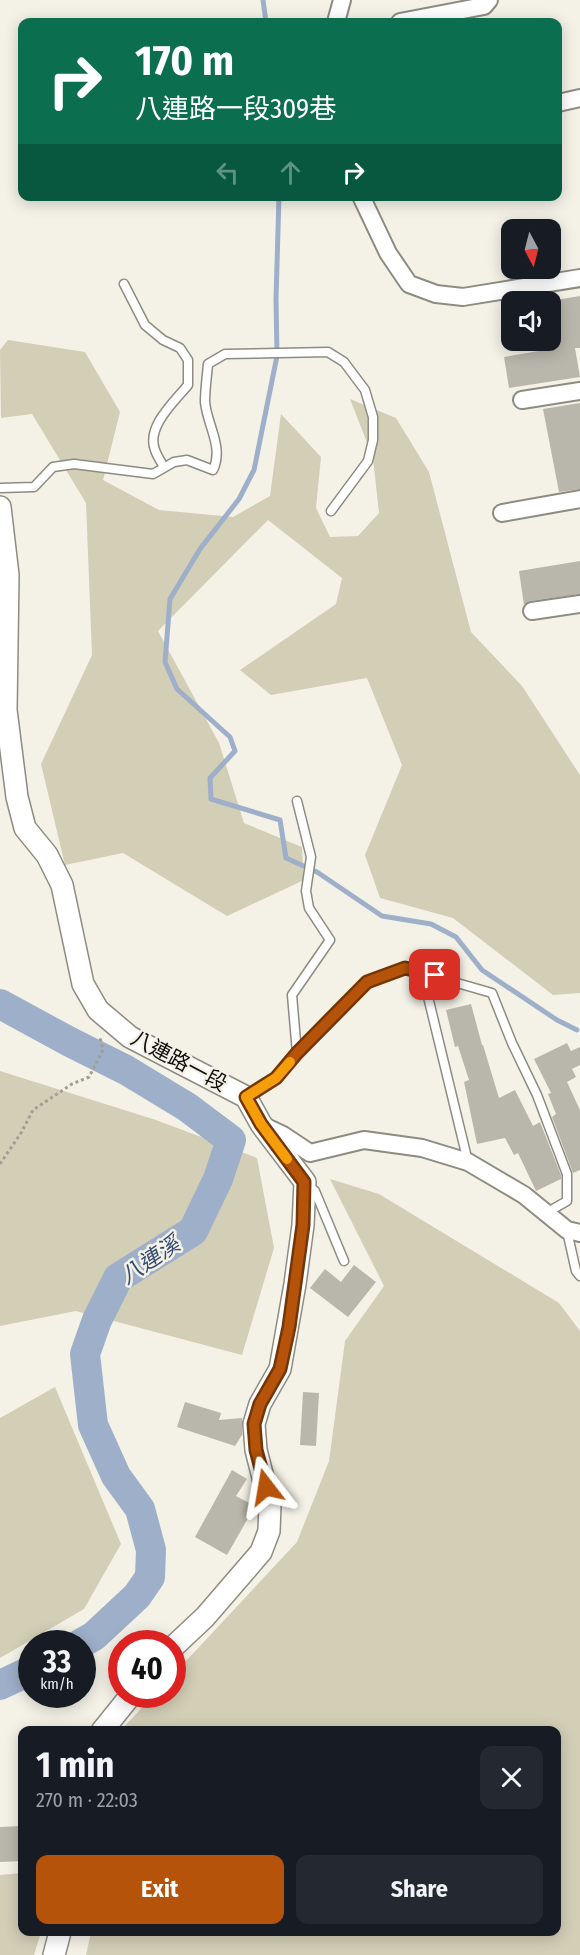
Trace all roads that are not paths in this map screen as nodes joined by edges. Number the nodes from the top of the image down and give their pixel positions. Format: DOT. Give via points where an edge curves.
graph roads {
  1 [pos="342,0"];
  2 [pos="489,0"];
  3 [pos="337,18"];
  4 [pos="421,18"];
  5 [pos="580,98"];
  6 [pos="562,102"];
  7 [pos="363,201"];
  8 [pos="580,278"];
  9 [pos="124,284"];
  10 [pos="580,391"];
  11 [pos="522,400"];
  12 [pos="164,467"];
  13 [pos="0,488"];
  14 [pos="580,500"];
  15 [pos="0,507"];
  16 [pos="331,511"];
  17 [pos="502,513"];
  18 [pos="580,604"];
  19 [pos="532,611"];
  20 [pos="297,801"];
  21 [pos="422,972"];
  22 [pos="297,1053"];
  23 [pos="246,1097"];
  24 [pos="261,1124"];
  25 [pos="468,1162"];
  26 [pos="304,1182"];
  27 [pos="546,1213"];
  28 [pos="574,1232"];
  29 [pos="344,1261"];
  30 [pos="580,1276"];
  31 [pos="186,1635"];
  32 [pos="120,1708"];
  33 [pos="106,1726"];
  34 [pos="59,1936"];
  35 [pos="54,1955"];
  1 -- 3 [label="street"];
  2 -- 4 [label="street" via="484,6"];
  5 -- 6 [label="street"];
  7 -- 8 [label="street" via="388,253 409,284 436,294 463,297"];
  9 -- 12 [label="lane" via="145,325 180,348 188,360 188,385 153,432 154,449"];
  10 -- 11 [label="street"];
  12 -- 13 [label="lane" via="153,474 74,464 53,467 34,487"];
  12 -- 16 [label="lane" via="187,460 213,470 218,461 205,403 208,364 225,354 328,352 344,362 365,390 373,417 368,461"];
  14 -- 17 [label="street"];
  15 -- 23 [label="street, 八連路一段" via="8,575 6,710 18,797 25,828 62,885 83,984 98,1010 130,1036"];
  18 -- 19 [label="street"];
  20 -- 22 [label="lane" via="311,857 306,891 309,908 330,940 292,995"];
  21 -- 22 [label="lane" via="405,968 367,982"];
  21 -- 25 [label="lane"];
  21 -- 27 [label="lane" via="492,993 567,1174 567,1201"];
  22 -- 23 [label="lane" via="276,1078"];
  23 -- 24 [label="street, 八連路一段"];
  24 -- 25 [label="street" via="310,1153 364,1140 422,1148"];
  24 -- 26 [label="street, 八連路一段"];
  25 -- 27 [label="street" via="524,1195"];
  26 -- 29 [label="lane" via="315,1191"];
  26 -- 31 [label="street" via="289,1327 280,1369 260,1404 254,1424 256,1450 270,1505 269,1531 261,1552"];
  27 -- 28 [label="street"];
  28 -- 30 [label="lane" via="576,1271"];
  32 -- 33 [label="street"];
  34 -- 35 [label="street"];
}
